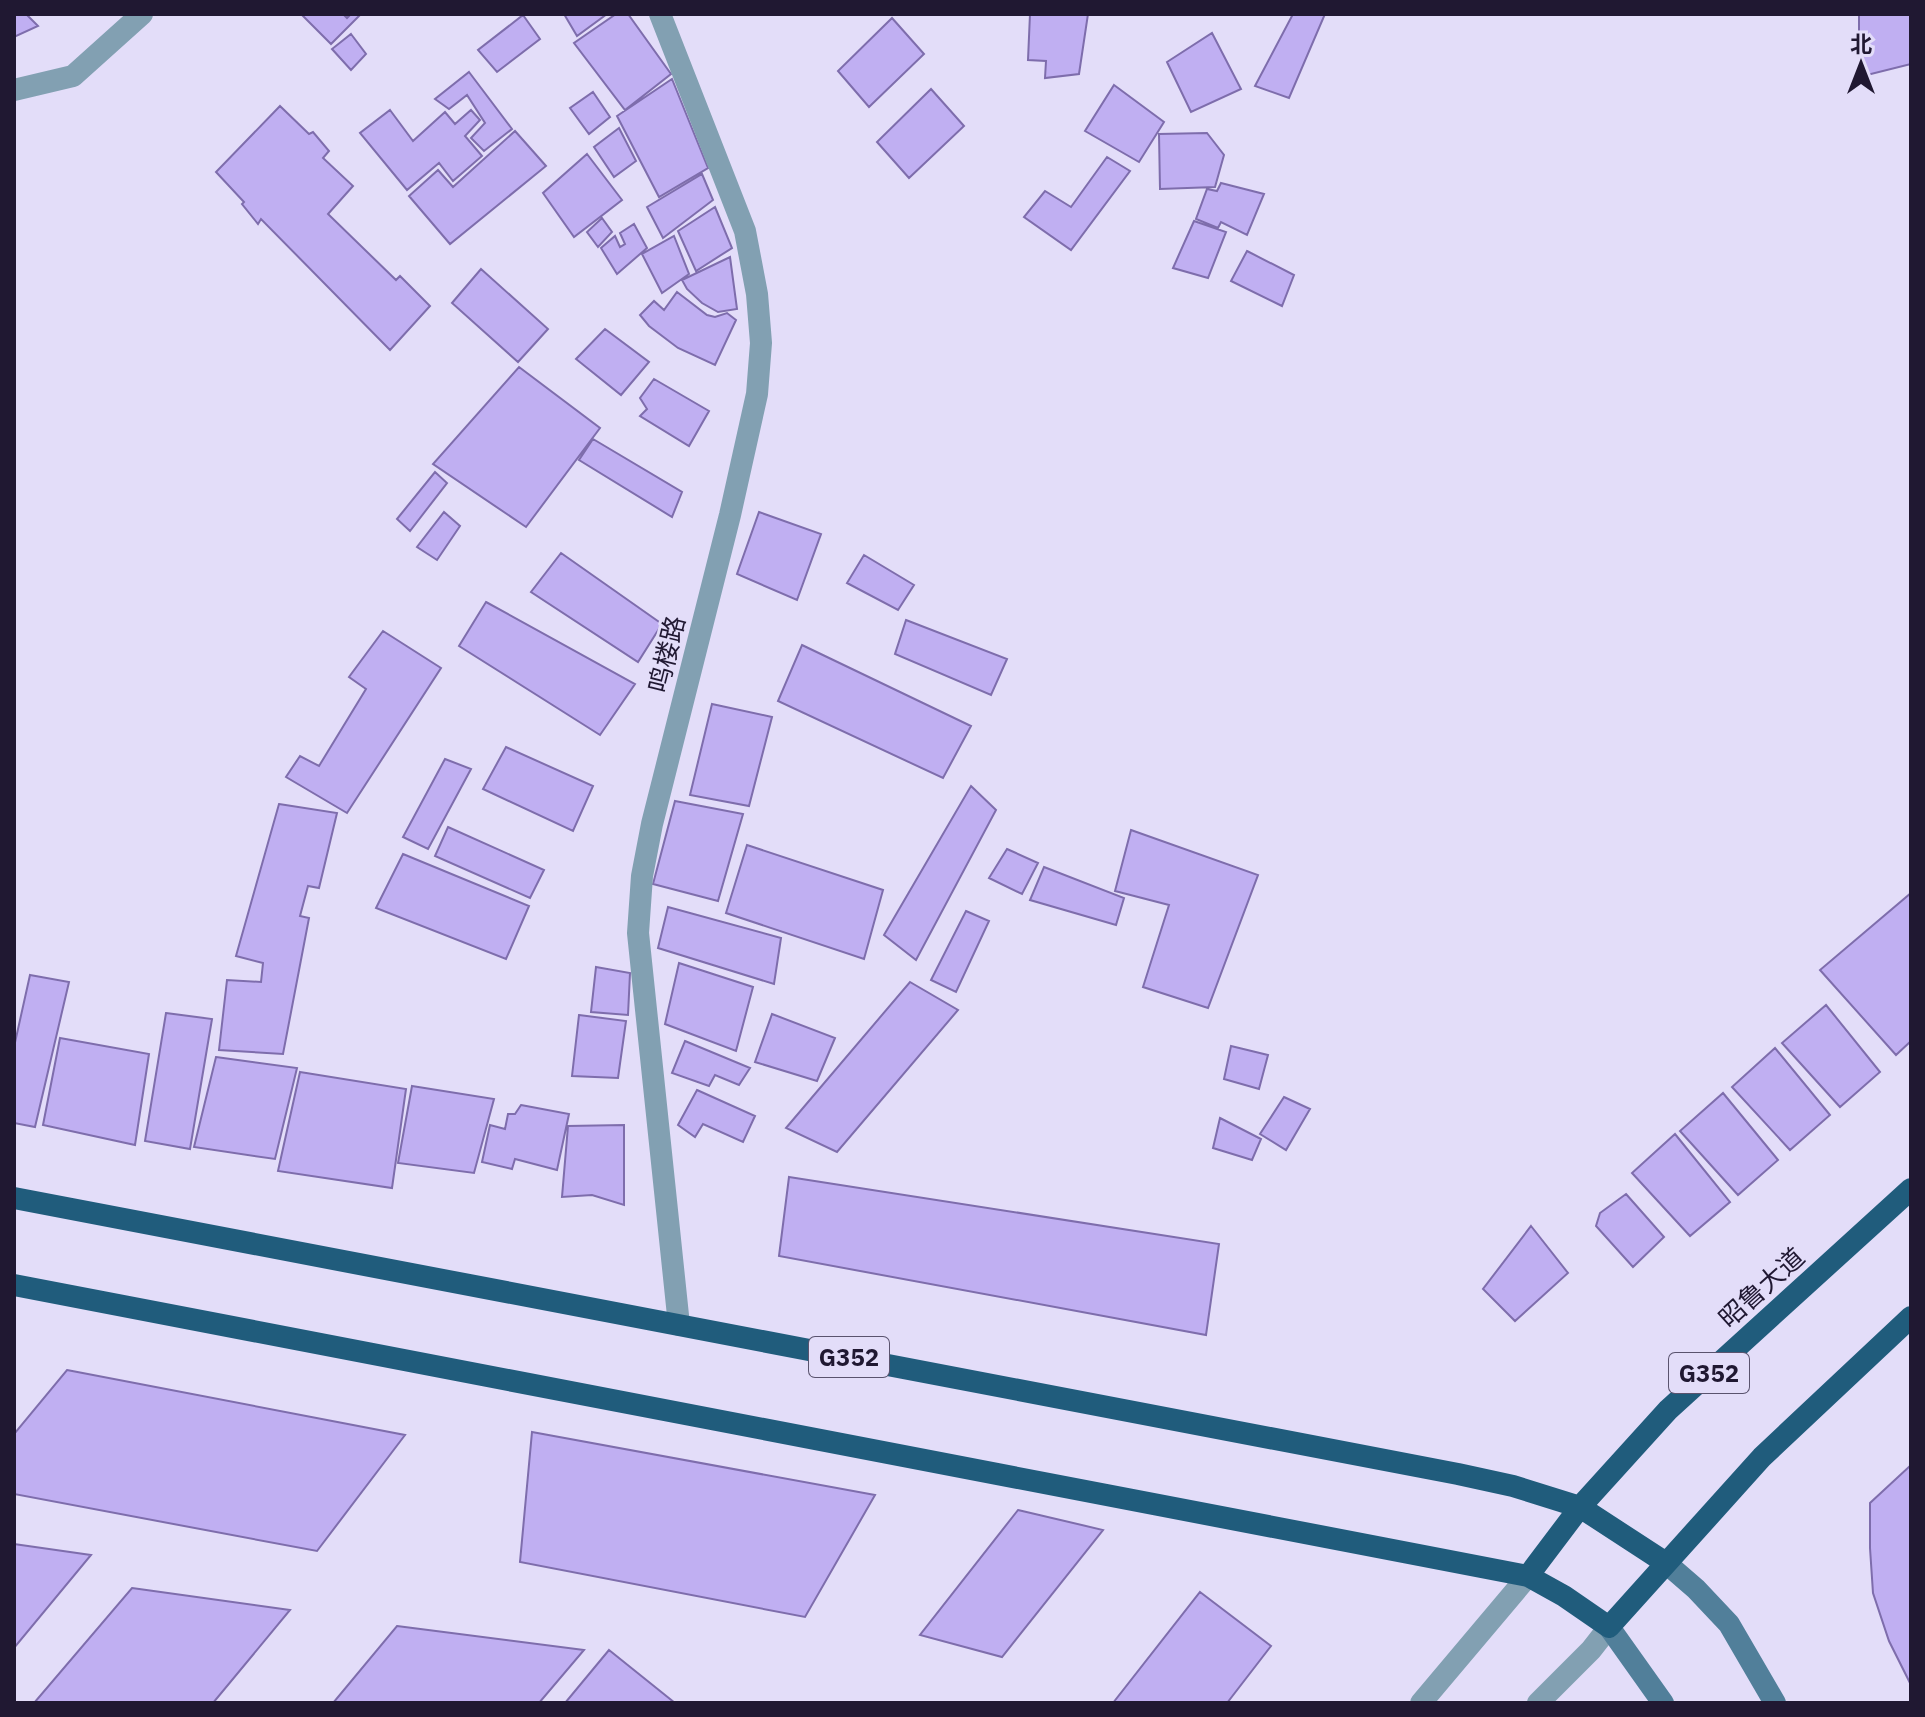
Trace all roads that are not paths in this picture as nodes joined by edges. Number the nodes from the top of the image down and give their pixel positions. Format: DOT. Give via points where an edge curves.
graph roads {
  1 [pos="142,14"];
  2 [pos="660,14"];
  3 [pos="14,90"];
  4 [pos="1911,1189"];
  5 [pos="14,1198"];
  6 [pos="14,1285"];
  7 [pos="1911,1317"];
  8 [pos="679,1325"];
  9 [pos="1580,1507"];
  10 [pos="1666,1563"];
  11 [pos="1528,1576"];
  12 [pos="1609,1627"];
  13 [pos="1421,1703"];
  14 [pos="1538,1703"];
  15 [pos="1663,1703"];
  16 [pos="1775,1703"];
  1 -- 3 [label="street" via="73,76"];
  2 -- 8 [label="street, 鸣楼路" via="745,231 761,343 757,394 737,485 642,876 638,933 643,998"];
  4 -- 9 [label="highway, 昭鲁大道 / G352" via="1668,1410"];
  5 -- 8 [label="highway, G352"];
  6 -- 11 [label="highway"];
  7 -- 10 [label="highway" via="1762,1457"];
  8 -- 9 [label="highway, G352" via="1458,1474"];
  9 -- 10 [label="highway, G352"];
  9 -- 11 [label="highway, 昭鲁大道 / G352"];
  10 -- 12 [label="highway"];
  10 -- 16 [label="main road" via="1729,1624"];
  11 -- 12 [label="highway"];
  11 -- 13 [label="street"];
  12 -- 14 [label="street"];
  12 -- 15 [label="main road"];
}
